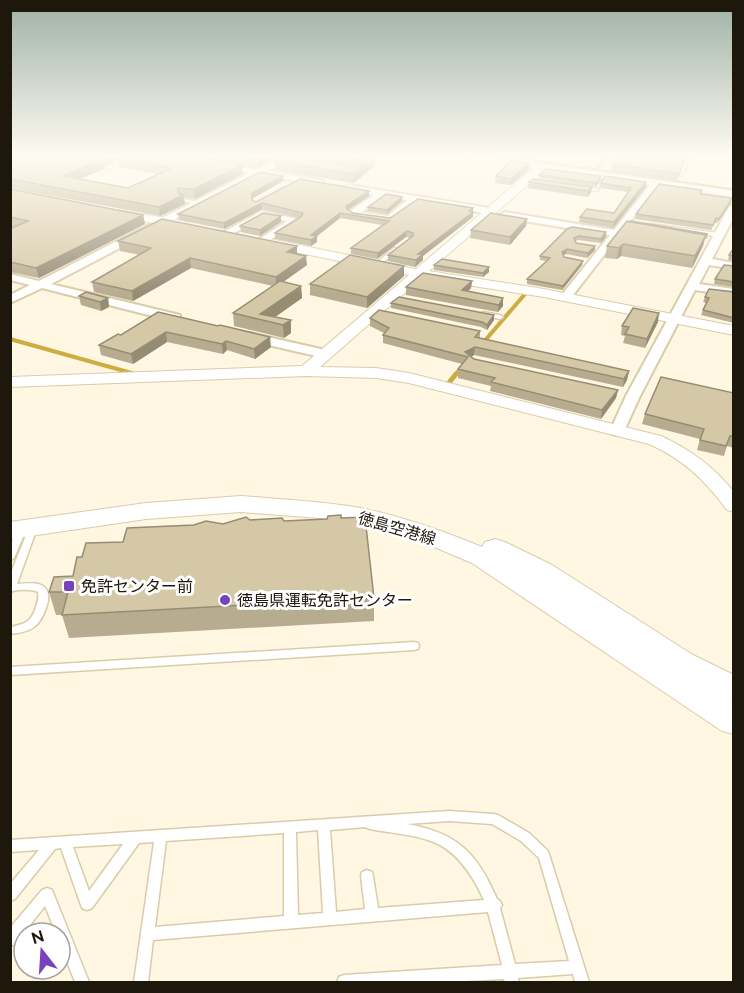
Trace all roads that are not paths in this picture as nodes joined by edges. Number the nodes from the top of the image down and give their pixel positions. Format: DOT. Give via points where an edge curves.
graph roads {
  1 [pos="195,202"];
  2 [pos="369,202"];
  3 [pos="412,202"];
  4 [pos="434,202"];
  5 [pos="502,202"];
  6 [pos="641,202"];
  7 [pos="198,203"];
  8 [pos="734,207"];
  9 [pos="104,210"];
  10 [pos="488,212"];
  11 [pos="390,219"];
  12 [pos="162,221"];
  13 [pos="402,221"];
  14 [pos="637,222"];
  15 [pos="649,224"];
  16 [pos="621,227"];
  17 [pos="193,228"];
  18 [pos="632,230"];
  19 [pos="220,233"];
  20 [pos="253,240"];
  21 [pos="712,241"];
  22 [pos="400,246"];
  23 [pos="705,261"];
  24 [pos="377,265"];
  25 [pos="734,266"];
  26 [pos="417,273"];
  27 [pos="10,277"];
  28 [pos="42,284"];
  29 [pos="692,286"];
  30 [pos="734,293"];
  31 [pos="566,297"];
  32 [pos="10,300"];
  33 [pos="374,311"];
  34 [pos="478,313"];
  35 [pos="395,315"];
  36 [pos="500,317"];
  37 [pos="674,319"];
  38 [pos="188,321"];
  39 [pos="734,331"];
  40 [pos="238,334"];
  41 [pos="324,354"];
  42 [pos="306,371"];
  43 [pos="10,382"];
  44 [pos="617,431"];
  45 [pos="734,506"];
  46 [pos="19,526"];
  47 [pos="10,558"];
  48 [pos="11,588"];
  49 [pos="10,631"];
  50 [pos="414,646"];
  51 [pos="10,671"];
  52 [pos="734,690"];
  53 [pos="734,721"];
  54 [pos="361,822"];
  55 [pos="324,825"];
  56 [pos="290,827"];
  57 [pos="161,835"];
  58 [pos="135,838"];
  59 [pos="58,843"];
  60 [pos="10,846"];
  61 [pos="367,876"];
  62 [pos="10,895"];
  63 [pos="495,905"];
  64 [pos="372,915"];
  65 [pos="330,919"];
  66 [pos="291,922"];
  67 [pos="148,934"];
  68 [pos="10,939"];
  69 [pos="578,968"];
  70 [pos="511,977"];
  71 [pos="398,981"];
  72 [pos="82,982"];
  73 [pos="141,982"];
  74 [pos="344,982"];
  75 [pos="582,982"];
  1 -- 7 [label="lane"];
  2 -- 11 [label="street" via="353,213"];
  3 -- 11 [label="street"];
  4 -- 10 [label="street"];
  5 -- 10 [label="street"];
  6 -- 16 [label="street"];
  7 -- 12 [label="street"];
  8 -- 21 [label="street"];
  9 -- 12 [label="street"];
  10 -- 16 [label="street"];
  10 -- 26 [label="street"];
  11 -- 13 [label="lane"];
  12 -- 17 [label="street"];
  12 -- 28 [label="street"];
  14 -- 16 [label="lane"];
  15 -- 21 [label="lane"];
  16 -- 18 [label="lane"];
  16 -- 31 [label="street" via="588,262"];
  19 -- 20 [label="street"];
  19 -- 20 [label="street" via="262,214 296,220"];
  20 -- 24 [label="street"];
  21 -- 23 [label="street"];
  22 -- 24 [label="lane"];
  23 -- 25 [label="street"];
  23 -- 29 [label="street"];
  24 -- 26 [label="street"];
  26 -- 31 [label="street"];
  26 -- 33 [label="street" via="396,297"];
  27 -- 28 [label="street"];
  28 -- 32 [label="street"];
  28 -- 38 [label="street"];
  29 -- 30 [label="street"];
  29 -- 37 [label="street"];
  31 -- 37 [label="street"];
  33 -- 35 [label="street"];
  33 -- 41 [label="street"];
  34 -- 36 [label="lane"];
  37 -- 39 [label="street"];
  37 -- 44 [label="street" via="627,394"];
  40 -- 41 [label="street"];
  41 -- 42 [label="street"];
  42 -- 43 [label="street"];
  42 -- 44 [label="street" via="410,378"];
  44 -- 45 [label="street" via="655,440 682,452 699,464"];
  46 -- 47 [label="lane"];
  46 -- 48 [label="lane"];
  46 -- 52 [label="main road, 徳島空港線" via="151,494 240,489 358,501 466,534 542,572 682,663"];
  46 -- 53 [label="main road, 徳島空港線" via="241,504 358,516 424,533 482,557"];
  48 -- 49 [label="lane" via="36,587 45,596 37,621"];
  50 -- 51 [label="lane"];
  54 -- 55 [label="lane"];
  54 -- 63 [label="lane" via="439,838 464,857"];
  54 -- 69 [label="lane" via="449,816 494,819 525,837 544,855"];
  55 -- 56 [label="lane"];
  55 -- 65 [label="lane"];
  56 -- 57 [label="lane"];
  56 -- 66 [label="lane"];
  57 -- 58 [label="lane"];
  57 -- 67 [label="lane"];
  58 -- 59 [label="lane"];
  58 -- 59 [label="lane" via="87,904"];
  59 -- 60 [label="lane"];
  59 -- 62 [label="lane"];
  61 -- 64 [label="lane"];
  63 -- 64 [label="lane"];
  63 -- 70 [label="lane"];
  64 -- 65 [label="lane"];
  65 -- 66 [label="lane"];
  66 -- 67 [label="lane"];
  67 -- 73 [label="lane"];
  68 -- 72 [label="lane" via="46,894"];
  69 -- 70 [label="lane"];
  69 -- 75 [label="lane"];
  70 -- 71 [label="lane"];
  71 -- 74 [label="lane"];
}
